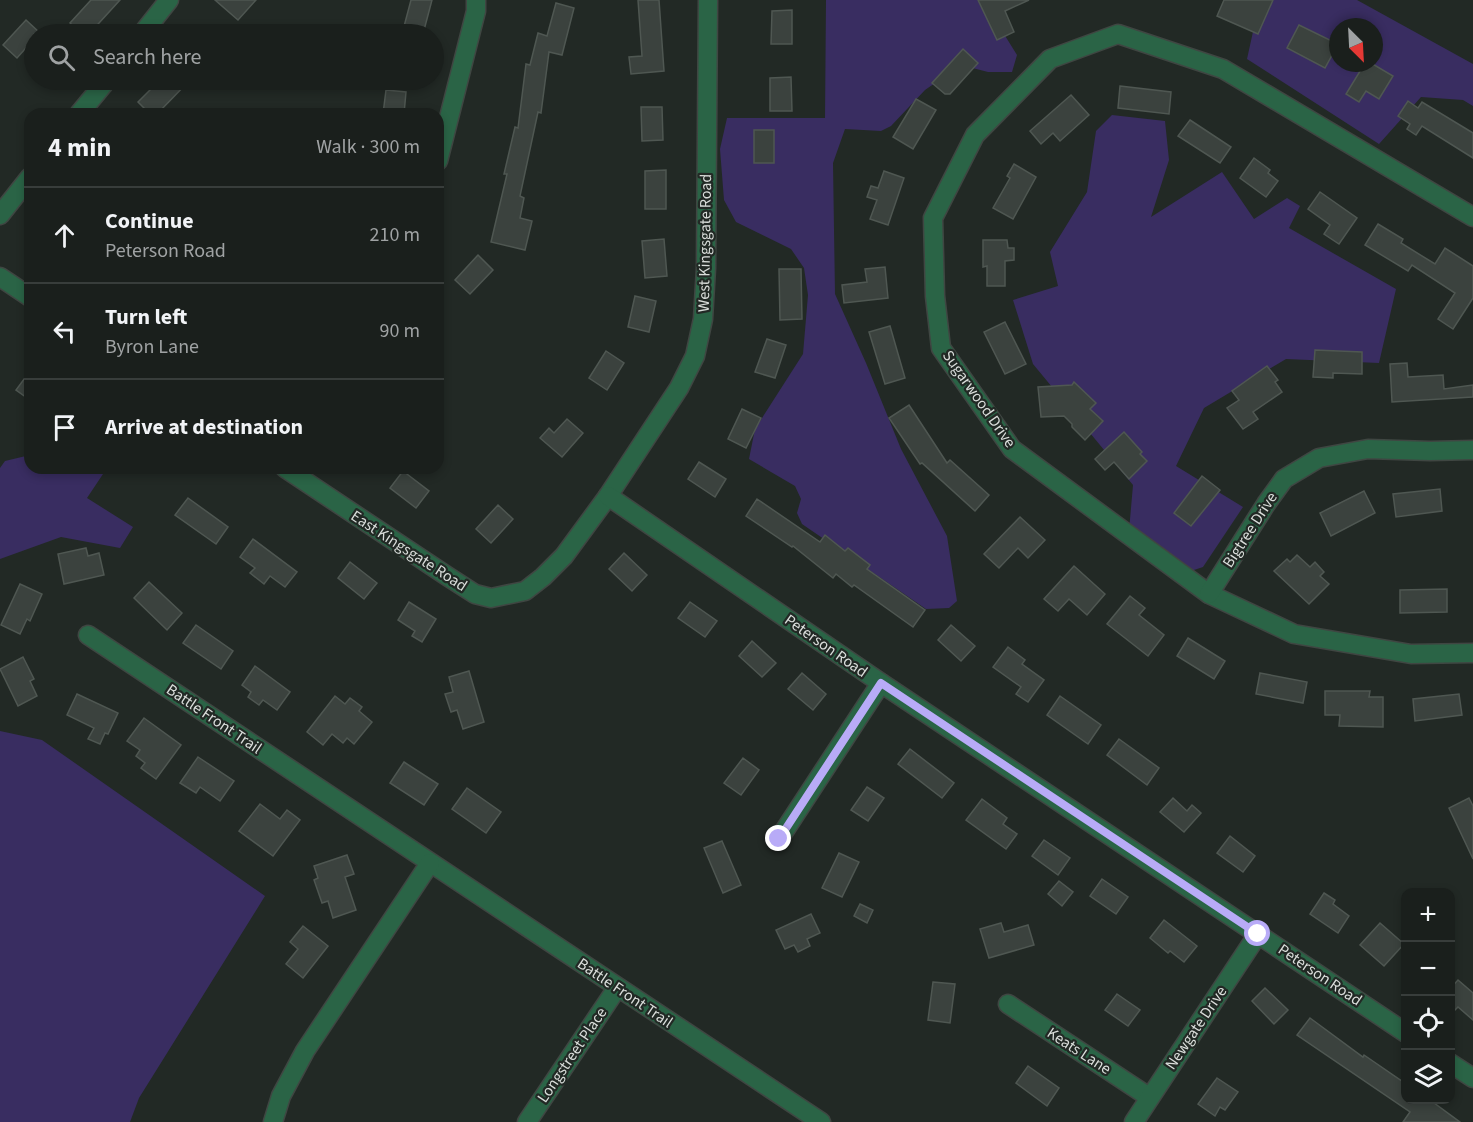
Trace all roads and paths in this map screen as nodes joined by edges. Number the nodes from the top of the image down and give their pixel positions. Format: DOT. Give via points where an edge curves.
graph roads {
  1 [pos="169,0"];
  2 [pos="476,0"];
  3 [pos="708,0"];
  4 [pos="150,24"];
  5 [pos="99,90"];
  6 [pos="85,108"];
  7 [pos="444,137"];
  8 [pos="24,185"];
  9 [pos="0,215"];
  10 [pos="1473,217"];
  11 [pos="0,277"];
  12 [pos="24,293"];
  13 [pos="1473,450"];
  14 [pos="294,474"];
  15 [pos="608,496"];
  16 [pos="1209,594"];
  17 [pos="88,636"];
  18 [pos="1473,653"];
  19 [pos="881,683"];
  20 [pos="779,839"];
  21 [pos="430,863"];
  22 [pos="1258,934"];
  23 [pos="617,988"];
  24 [pos="1008,1004"];
  25 [pos="1401,1030"];
  26 [pos="1455,1066"];
  27 [pos="1473,1078"];
  28 [pos="1149,1097"];
  29 [pos="273,1122"];
  30 [pos="527,1122"];
  31 [pos="821,1122"];
  32 [pos="1134,1122"];
  1 -- 4 [label="street"];
  2 -- 7 [label="street"];
  3 -- 15 [label="street, West Kingsgate Road" via="703,319 695,356 679,388"];
  5 -- 6 [label="street"];
  8 -- 9 [label="street"];
  10 -- 16 [label="street, Sugarwood Drive" via="1223,69 1118,34 1050,59 975,135 933,218 941,348 1012,448"];
  11 -- 12 [label="street"];
  13 -- 16 [label="street, Bigtree Drive" via="1368,449 1318,458 1284,479"];
  14 -- 15 [label="street, East Kingsgate Road" via="475,594 491,598 525,591 543,577 564,556"];
  15 -- 19 [label="street, Peterson Road"];
  16 -- 18 [label="street, Sugarwood Drive" via="1294,634 1412,654"];
  17 -- 21 [label="street, Battle Front Trail"];
  19 -- 20 [label="street"];
  19 -- 22 [label="street, Peterson Road"];
  21 -- 23 [label="street, Battle Front Trail"];
  21 -- 29 [label="street" via="304,1051 281,1096"];
  22 -- 25 [label="street, Peterson Road"];
  22 -- 28 [label="street, Newgate Drive"];
  23 -- 30 [label="street, Longstreet Place"];
  23 -- 31 [label="street, Battle Front Trail"];
  24 -- 28 [label="street, Keats Lane"];
  26 -- 27 [label="street"];
  28 -- 32 [label="street, Newgate Drive"];
}
